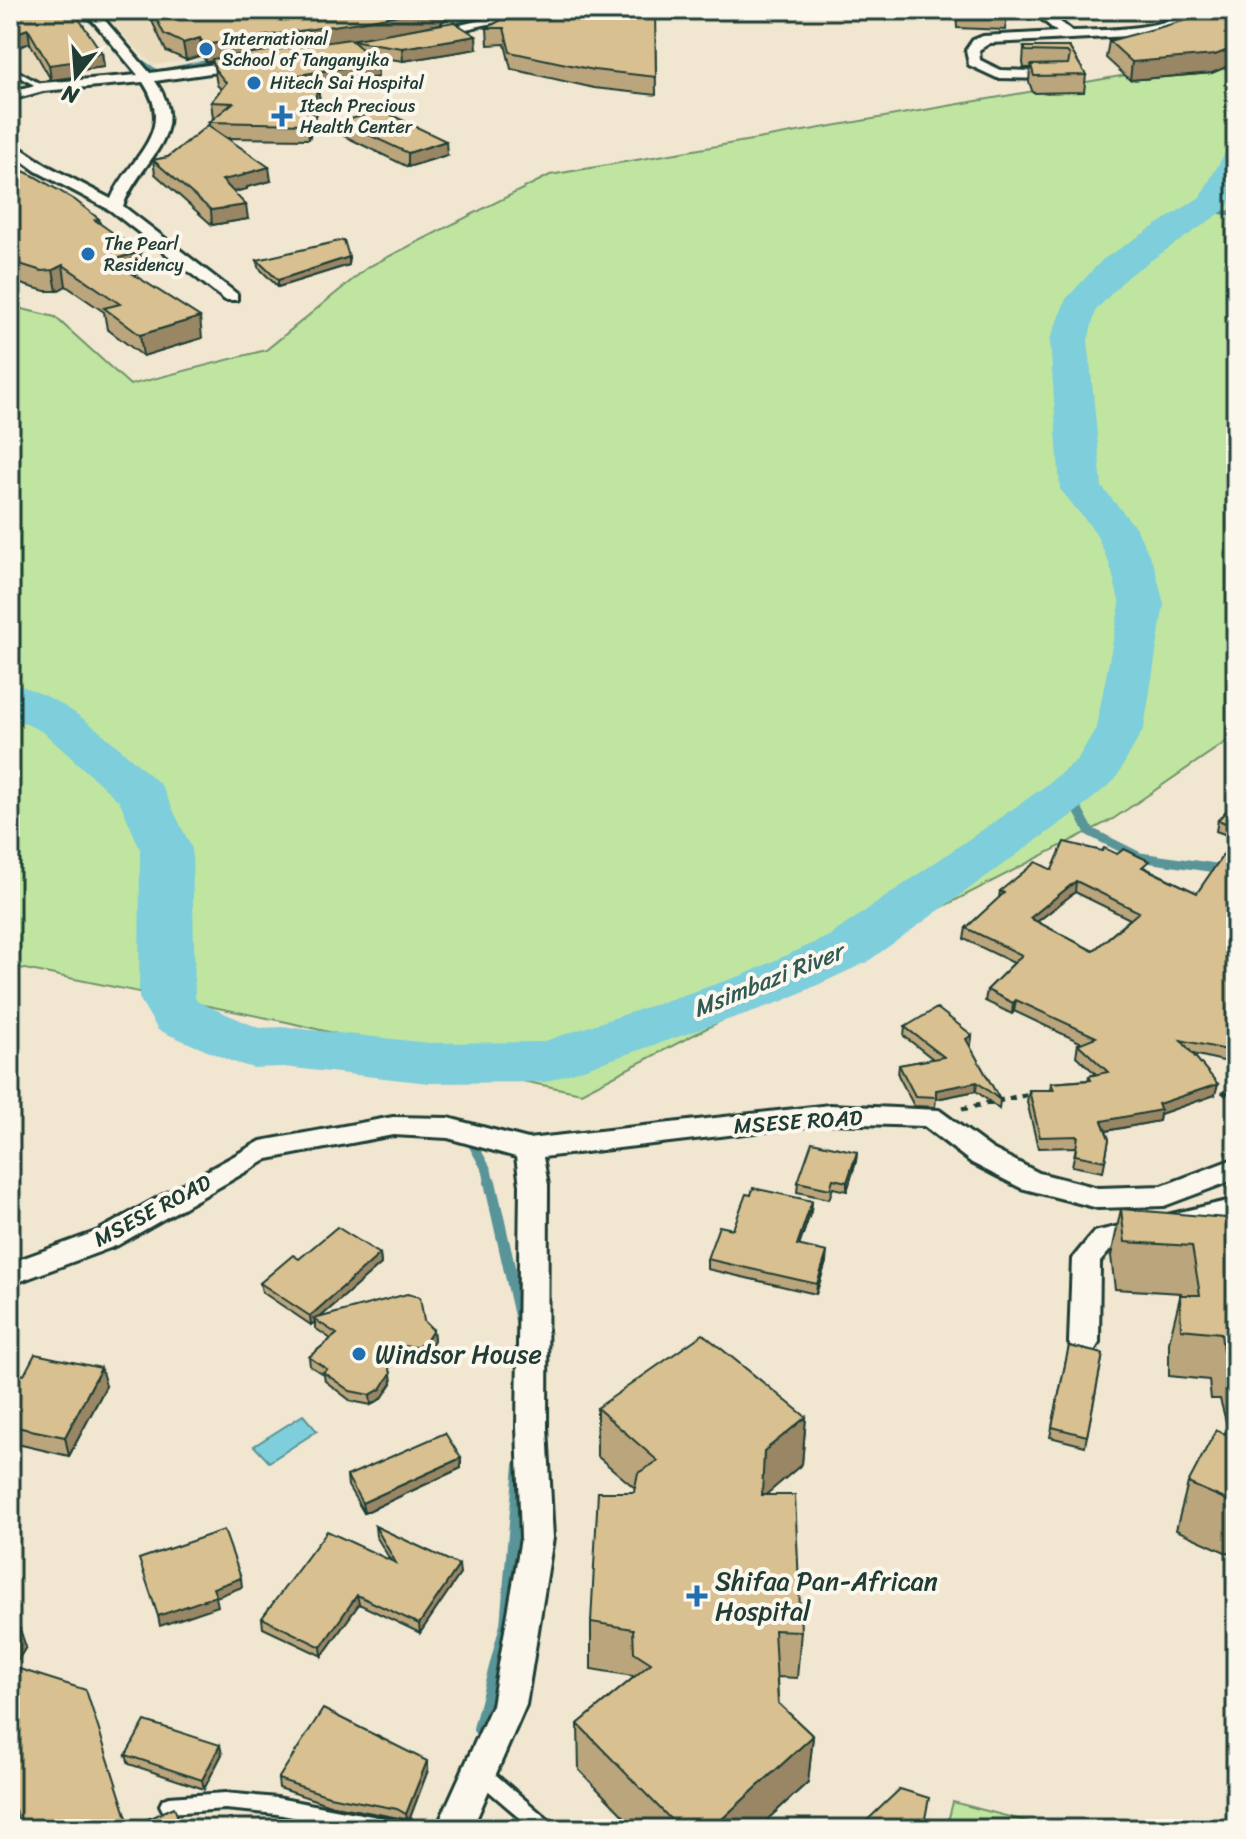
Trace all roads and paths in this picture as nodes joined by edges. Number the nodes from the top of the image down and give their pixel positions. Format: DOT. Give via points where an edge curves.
graph roads {
  1 [pos="124,10"];
  2 [pos="544,10"];
  3 [pos="1037,10"];
  4 [pos="1215,10"];
  5 [pos="91,12"];
  6 [pos="1071,36"];
  7 [pos="410,37"];
  8 [pos="267,61"];
  9 [pos="10,69"];
  10 [pos="1060,75"];
  11 [pos="146,78"];
  12 [pos="42,87"];
  13 [pos="10,96"];
  14 [pos="10,145"];
  15 [pos="115,207"];
  16 [pos="231,297"];
  17 [pos="1211,1083"];
  18 [pos="1043,1092"];
  19 [pos="1236,1102"];
  20 [pos="930,1117"];
  21 [pos="528,1149"];
  22 [pos="1236,1168"];
  23 [pos="1236,1209"];
  24 [pos="10,1274"];
  25 [pos="1084,1343"];
  26 [pos="480,1771"];
  27 [pos="169,1805"];
  28 [pos="398,1829"];
  29 [pos="454,1829"];
  30 [pos="546,1829"];
  1 -- 5 [label="lane"];
  2 -- 7 [label="street"];
  3 -- 6 [label="street"];
  4 -- 6 [label="street" via="1162,27"];
  5 -- 11 [label="street"];
  6 -- 10 [label="street" via="988,39 972,50 974,62 997,74"];
  8 -- 11 [label="street"];
  9 -- 12 [label="lane"];
  11 -- 12 [label="street"];
  11 -- 15 [label="street" via="163,100 164,123 130,173"];
  12 -- 13 [label="street"];
  14 -- 15 [label="street" via="41,168"];
  15 -- 16 [label="street"];
  17 -- 19 [label="path"];
  18 -- 20 [label="path"];
  20 -- 21 [label="street, MSESE ROAD" via="830,1114"];
  20 -- 22 [label="street" via="982,1156 1031,1181 1098,1198 1164,1196"];
  21 -- 24 [label="street, MSESE ROAD" via="448,1128 393,1126 261,1151 108,1238"];
  21 -- 26 [label="street" via="534,1185 532,1427 537,1538 509,1705"];
  23 -- 25 [label="street" via="1104,1239 1086,1259"];
  26 -- 29 [label="street"];
  26 -- 30 [label="lane"];
  27 -- 28 [label="lane" via="225,1801 277,1806"];
}
